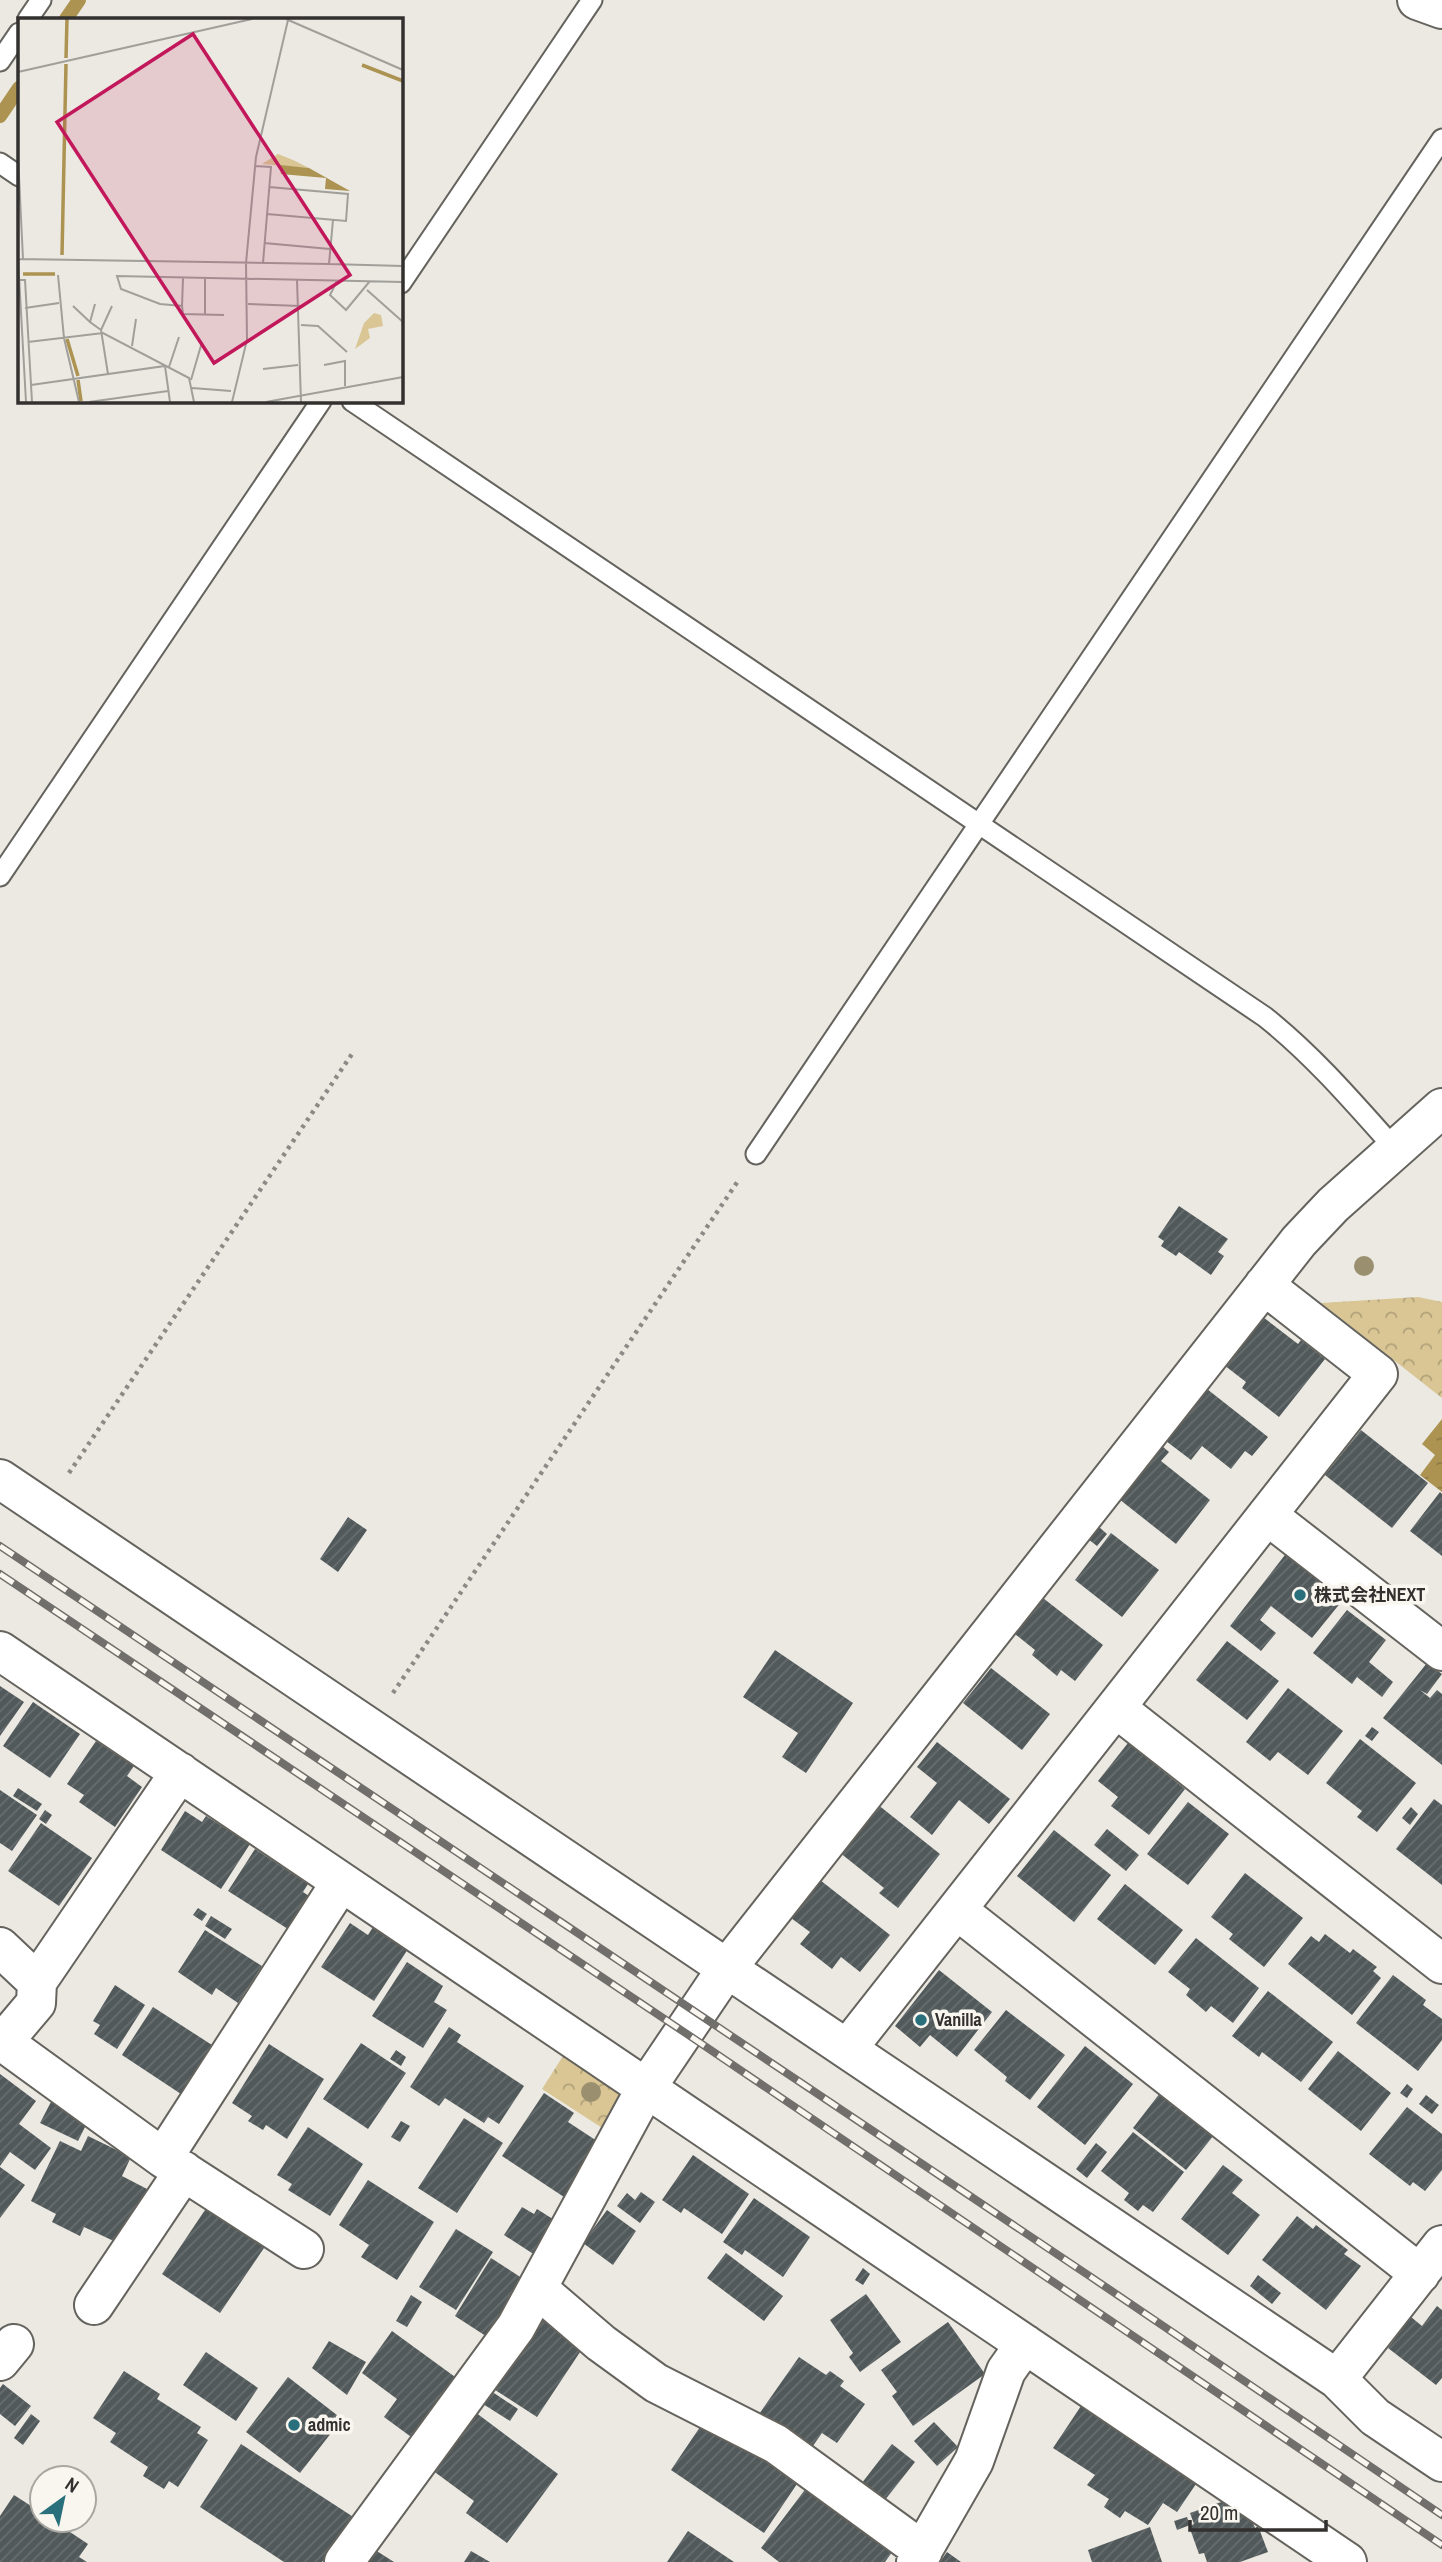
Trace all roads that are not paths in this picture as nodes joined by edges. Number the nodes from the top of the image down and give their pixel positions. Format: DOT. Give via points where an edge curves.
graph roads {
  1 [pos="41,0"];
  2 [pos="592,0"];
  3 [pos="1417,0"];
  4 [pos="1442,9"];
  5 [pos="29,18"];
  6 [pos="18,34"];
  7 [pos="0,61"];
  8 [pos="1442,139"];
  9 [pos="0,163"];
  10 [pos="18,175"];
  11 [pos="402,282"];
  12 [pos="320,402"];
  13 [pos="353,402"];
  14 [pos="979,824"];
  15 [pos="0,876"];
  16 [pos="1442,1108"];
  17 [pos="1396,1150"];
  18 [pos="756,1154"];
  19 [pos="1265,1285"];
  20 [pos="0,1479"];
  21 [pos="1268,1515"];
  22 [pos="0,1651"];
  23 [pos="1442,1651"];
  24 [pos="1116,1708"];
  25 [pos="180,1773"];
  26 [pos="341,1882"];
  27 [pos="957,1910"];
  28 [pos="0,1947"];
  29 [pos="1442,1964"];
  30 [pos="727,1968"];
  31 [pos="37,1982"];
  32 [pos="2,2044"];
  33 [pos="847,2049"];
  34 [pos="646,2088"];
  35 [pos="173,2165"];
  36 [pos="303,2249"];
  37 [pos="1431,2259"];
  38 [pos="538,2289"];
  39 [pos="94,2305"];
  40 [pos="1025,2344"];
  41 [pos="1337,2379"];
  42 [pos="1442,2462"];
  43 [pos="1309,2551"];
  44 [pos="919,2556"];
  45 [pos="344,2562"];
  46 [pos="1348,2562"];
  1 -- 5 [label="lane"];
  2 -- 11 [label="lane"];
  3 -- 4 [label="street"];
  6 -- 7 [label="lane"];
  8 -- 14 [label="lane"];
  9 -- 10 [label="lane"];
  12 -- 15 [label="lane"];
  13 -- 14 [label="lane"];
  14 -- 17 [label="lane" via="1297,1042"];
  14 -- 18 [label="lane"];
  16 -- 17 [label="street"];
  17 -- 19 [label="street" via="1315,1223"];
  19 -- 21 [label="street" via="1378,1374"];
  19 -- 30 [label="street"];
  20 -- 30 [label="street"];
  21 -- 23 [label="street"];
  21 -- 24 [label="street"];
  22 -- 25 [label="street"];
  24 -- 27 [label="street"];
  24 -- 29 [label="street"];
  25 -- 26 [label="street"];
  25 -- 31 [label="street"];
  26 -- 34 [label="street"];
  26 -- 35 [label="street"];
  27 -- 33 [label="street"];
  27 -- 37 [label="street"];
  28 -- 31 [label="street"];
  30 -- 33 [label="street"];
  30 -- 34 [label="street"];
  31 -- 32 [label="street" via="36,2003"];
  32 -- 35 [label="street"];
  33 -- 41 [label="street"];
  34 -- 38 [label="street"];
  34 -- 40 [label="street"];
  35 -- 36 [label="street"];
  35 -- 39 [label="street"];
  37 -- 41 [label="street"];
  38 -- 44 [label="street" via="647,2377 775,2444"];
  38 -- 45 [label="street" via="494,2360"];
  40 -- 43 [label="street"];
  40 -- 44 [label="street" via="1006,2371 974,2461"];
  41 -- 42 [label="street" via="1375,2417"];
  43 -- 46 [label="street"];
}
